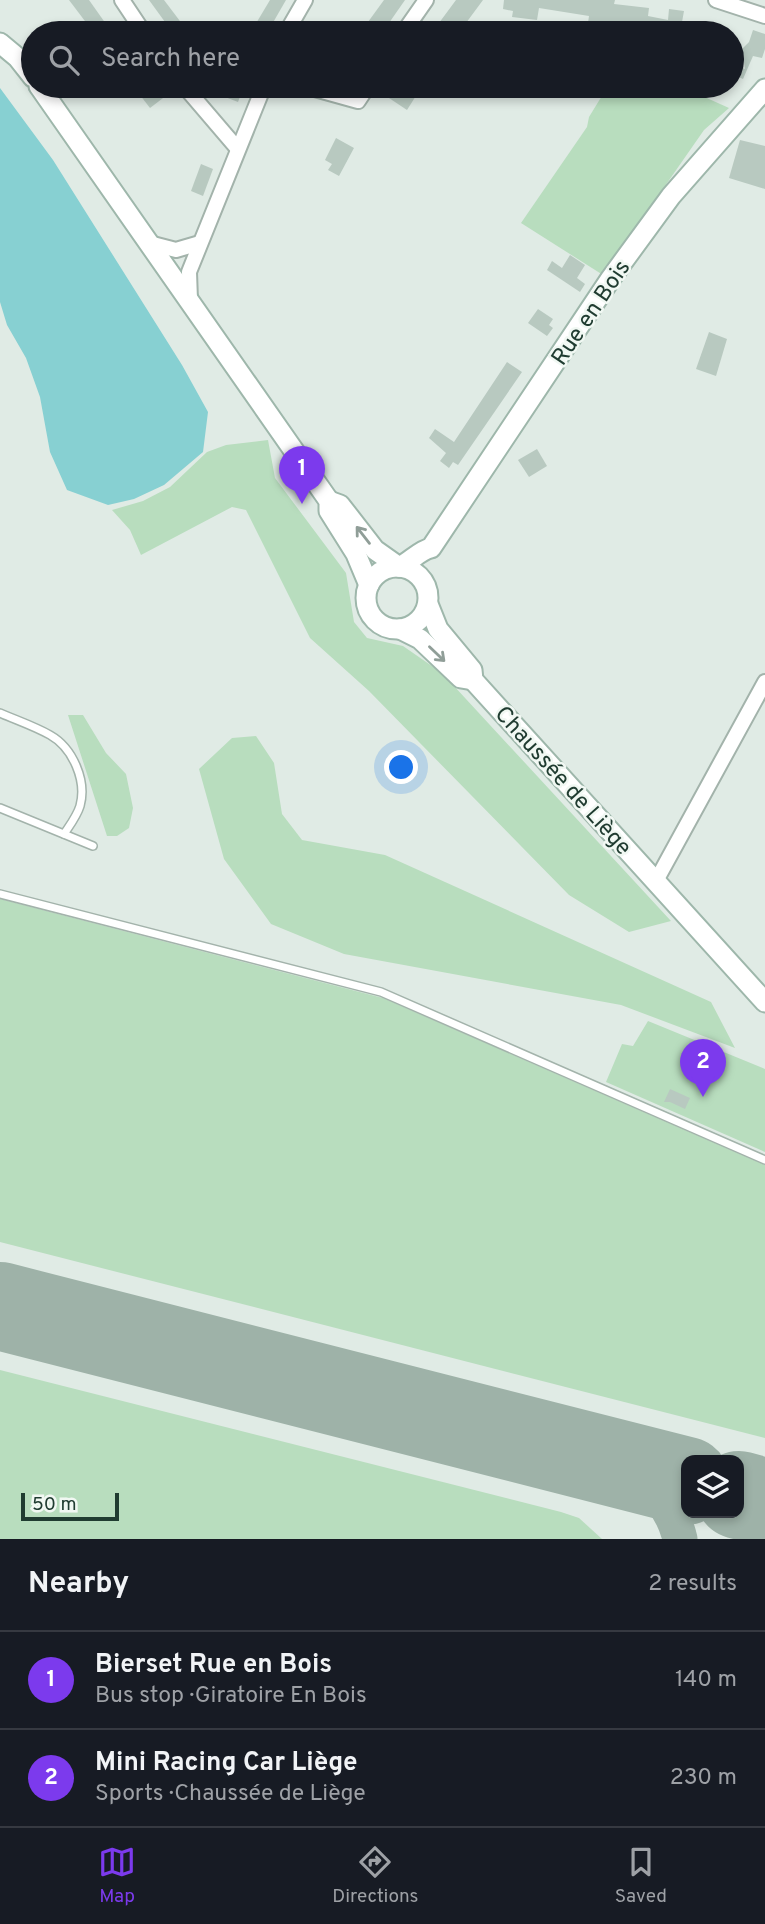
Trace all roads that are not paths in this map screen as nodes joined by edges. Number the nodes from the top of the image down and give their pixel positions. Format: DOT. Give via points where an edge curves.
graph roads {
  1 [pos="122,0"];
  2 [pos="305,0"];
  3 [pos="426,0"];
  4 [pos="716,0"];
  5 [pos="761,10"];
  6 [pos="136,21"];
  7 [pos="293,21"];
  8 [pos="411,21"];
  9 [pos="0,43"];
  10 [pos="21,62"];
  11 [pos="765,89"];
  12 [pos="47,98"];
  13 [pos="194,98"];
  14 [pos="259,98"];
  15 [pos="237,148"];
  16 [pos="149,243"];
  17 [pos="200,243"];
  18 [pos="190,301"];
  19 [pos="330,501"];
  20 [pos="431,548"];
  21 [pos="399,567"];
  22 [pos="369,585"];
  23 [pos="428,597"];
  24 [pos="400,629"];
  25 [pos="473,680"];
  26 [pos="765,682"];
  27 [pos="0,713"];
  28 [pos="0,807"];
  29 [pos="64,834"];
  30 [pos="93,846"];
  31 [pos="656,881"];
  32 [pos="0,894"];
  33 [pos="765,1002"];
  34 [pos="765,1160"];
  1 -- 6 [label="street"];
  2 -- 7 [label="street"];
  3 -- 8 [label="street"];
  4 -- 5 [label="street"];
  9 -- 10 [label="main road"];
  11 -- 20 [label="main road, Rue en Bois" via="671,196 611,278"];
  12 -- 16 [label="main road"];
  13 -- 15 [label="street"];
  14 -- 15 [label="street"];
  15 -- 17 [label="street"];
  16 -- 17 [label="street" via="176,250"];
  16 -- 18 [label="main road"];
  17 -- 18 [label="street" via="189,272"];
  18 -- 19 [label="main road"];
  21 -- 19 [label="main road, one-way" via="375,551 340,505"];
  19 -- 22 [label="main road" via="330,511"];
  20 -- 21 [label="main road, Rue en Bois"];
  20 -- 23 [label="main road, Rue en Bois"];
  21 -- 22 [label="main road" via="381,571"];
  21 -- 23 [label="main road" via="416,573"];
  22 -- 24 [label="main road" via="366,596 372,616 379,624"];
  23 -- 24 [label="main road" via="419,620"];
  23 -- 25 [label="main road, Chaussée de Liège" via="438,629 472,670"];
  24 -- 25 [label="main road, Chaussée de Liège, one-way" via="420,639 461,677"];
  25 -- 31 [label="main road, Chaussée de Liège"];
  26 -- 31 [label="street, Chaussée de Liège"];
  27 -- 29 [label="lane" via="51,735 76,765 82,796 78,814"];
  28 -- 29 [label="lane"];
  29 -- 30 [label="lane"];
  31 -- 33 [label="main road, Chaussée de Liège"];
  32 -- 34 [label="lane" via="381,992"];
}
